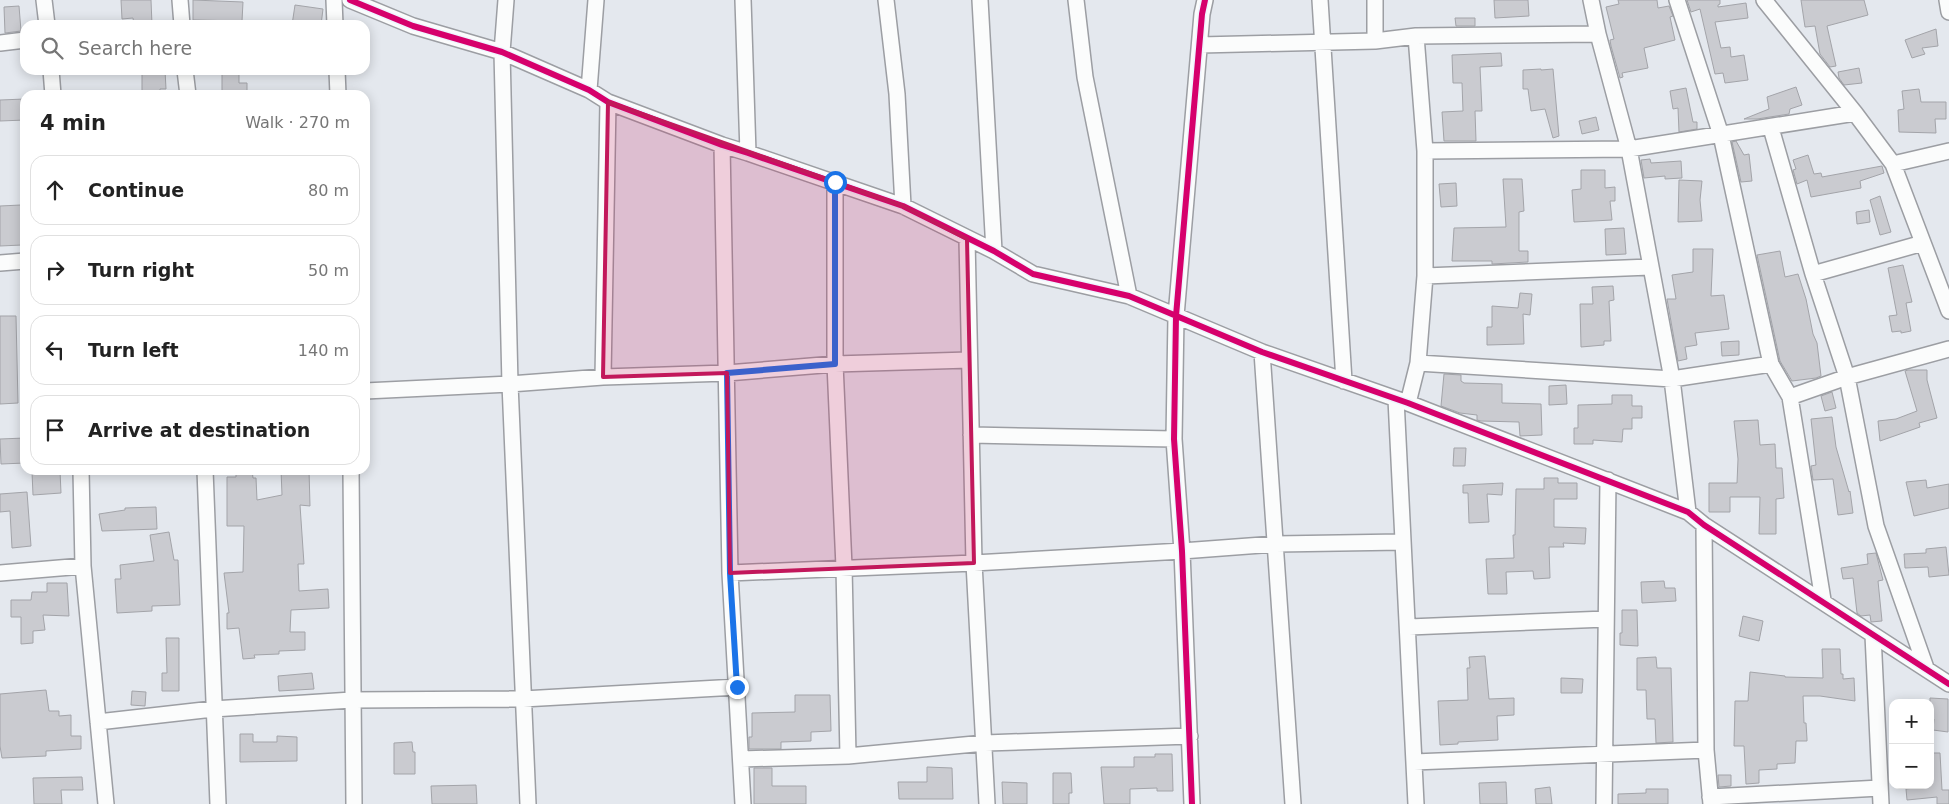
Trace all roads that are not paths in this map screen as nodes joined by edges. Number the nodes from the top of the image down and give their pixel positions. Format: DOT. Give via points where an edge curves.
graph roads {
  1 [pos="44,0"];
  2 [pos="180,0"];
  3 [pos="334,0"];
  4 [pos="350,0"];
  5 [pos="506,0"];
  6 [pos="596,0"];
  7 [pos="744,0"];
  8 [pos="886,0"];
  9 [pos="980,0"];
  10 [pos="1076,0"];
  11 [pos="1205,0"];
  12 [pos="1320,0"];
  13 [pos="1375,0"];
  14 [pos="1591,0"];
  15 [pos="1677,0"];
  16 [pos="1764,0"];
  17 [pos="1947,0"];
  18 [pos="1949,12"];
  19 [pos="46,20"];
  20 [pos="182,20"];
  21 [pos="335,20"];
  22 [pos="1598,34"];
  23 [pos="1416,36"];
  24 [pos="20,41"];
  25 [pos="1323,42"];
  26 [pos="1375,42"];
  27 [pos="0,43"];
  28 [pos="1200,45"];
  29 [pos="502,52"];
  30 [pos="51,75"];
  31 [pos="186,75"];
  32 [pos="337,75"];
  33 [pos="53,90"];
  34 [pos="188,90"];
  35 [pos="338,90"];
  36 [pos="589,90"];
  37 [pos="608,102"];
  38 [pos="1855,113"];
  39 [pos="1770,128"];
  40 [pos="1721,135"];
  41 [pos="722,145"];
  42 [pos="1629,149"];
  43 [pos="1949,151"];
  44 [pos="748,152"];
  45 [pos="1425,152"];
  46 [pos="1892,164"];
  47 [pos="835,182"];
  48 [pos="903,206"];
  49 [pos="967,239"];
  50 [pos="1923,243"];
  51 [pos="994,251"];
  52 [pos="20,261"];
  53 [pos="0,263"];
  54 [pos="1650,267"];
  55 [pos="1813,274"];
  56 [pos="1425,276"];
  57 [pos="1128,296"];
  58 [pos="1949,311"];
  59 [pos="1176,316"];
  60 [pos="1949,349"];
  61 [pos="1262,352"];
  62 [pos="969,360"];
  63 [pos="1418,363"];
  64 [pos="835,364"];
  65 [pos="1772,364"];
  66 [pos="727,373"];
  67 [pos="603,377"];
  68 [pos="1847,377"];
  69 [pos="1672,378"];
  70 [pos="1344,381"];
  71 [pos="510,384"];
  72 [pos="370,391"];
  73 [pos="1790,397"];
  74 [pos="1402,401"];
  75 [pos="971,435"];
  76 [pos="1174,439"];
  77 [pos="81,475"];
  78 [pos="205,475"];
  79 [pos="351,475"];
  80 [pos="1608,480"];
  81 [pos="1688,512"];
  82 [pos="1704,525"];
  83 [pos="1402,542"];
  84 [pos="1276,544"];
  85 [pos="1182,551"];
  86 [pos="974,563"];
  87 [pos="83,566"];
  88 [pos="844,567"];
  89 [pos="0,573"];
  90 [pos="730,573"];
  91 [pos="1823,600"];
  92 [pos="1606,619"];
  93 [pos="1408,627"];
  94 [pos="1873,635"];
  95 [pos="1926,668"];
  96 [pos="1949,684"];
  97 [pos="737,687"];
  98 [pos="523,699"];
  99 [pos="352,700"];
  100 [pos="214,709"];
  101 [pos="98,722"];
  102 [pos="1190,736"];
  103 [pos="985,743"];
  104 [pos="1706,750"];
  105 [pos="1606,754"];
  106 [pos="848,756"];
  107 [pos="741,759"];
  108 [pos="1414,762"];
  109 [pos="1880,788"];
  110 [pos="1711,800"];
  111 [pos="106,804"];
  112 [pos="218,804"];
  113 [pos="354,804"];
  114 [pos="528,804"];
  115 [pos="743,804"];
  116 [pos="987,804"];
  117 [pos="1192,804"];
  118 [pos="1293,804"];
  119 [pos="1416,804"];
  120 [pos="1604,804"];
  121 [pos="1881,804"];
  1 -- 19 [label="street"];
  2 -- 20 [label="street"];
  3 -- 21 [label="street"];
  4 -- 29 [label="street" via="413,26"];
  5 -- 29 [label="street"];
  6 -- 36 [label="street"];
  7 -- 44 [label="street"];
  8 -- 48 [label="street" via="897,94"];
  9 -- 51 [label="street"];
  10 -- 57 [label="street" via="1086,77"];
  11 -- 28 [label="street"];
  12 -- 25 [label="street"];
  13 -- 26 [label="street"];
  14 -- 22 [label="street"];
  15 -- 40 [label="street"];
  16 -- 38 [label="street"];
  17 -- 18 [label="street"];
  22 -- 23 [label="street"];
  22 -- 42 [label="street"];
  23 -- 26 [label="street"];
  23 -- 45 [label="street"];
  24 -- 27 [label="street"];
  25 -- 26 [label="street"];
  25 -- 28 [label="street"];
  25 -- 70 [label="street"];
  28 -- 59 [label="street"];
  29 -- 36 [label="street"];
  29 -- 71 [label="street"];
  30 -- 33 [label="street"];
  31 -- 34 [label="street"];
  32 -- 35 [label="street"];
  36 -- 37 [label="street"];
  37 -- 41 [label="street"];
  37 -- 67 [label="street"];
  38 -- 39 [label="street"];
  38 -- 46 [label="street"];
  39 -- 40 [label="street"];
  39 -- 55 [label="street"];
  40 -- 42 [label="street"];
  40 -- 65 [label="street"];
  41 -- 44 [label="street"];
  41 -- 66 [label="street"];
  42 -- 45 [label="street"];
  42 -- 54 [label="street"];
  43 -- 46 [label="street"];
  44 -- 47 [label="street"];
  45 -- 56 [label="street"];
  46 -- 50 [label="street"];
  47 -- 48 [label="street"];
  47 -- 64 [label="street"];
  48 -- 49 [label="street"];
  49 -- 51 [label="street"];
  49 -- 62 [label="street"];
  50 -- 55 [label="street"];
  50 -- 58 [label="street"];
  51 -- 57 [label="street" via="1033,274"];
  52 -- 53 [label="street"];
  54 -- 56 [label="street"];
  54 -- 69 [label="street"];
  55 -- 68 [label="street"];
  56 -- 63 [label="street"];
  57 -- 59 [label="street"];
  59 -- 61 [label="street"];
  59 -- 76 [label="street"];
  60 -- 68 [label="street"];
  61 -- 70 [label="street"];
  61 -- 84 [label="street"];
  62 -- 64 [label="street"];
  62 -- 75 [label="street"];
  63 -- 69 [label="street"];
  63 -- 74 [label="street"];
  64 -- 66 [label="street"];
  64 -- 88 [label="street"];
  65 -- 69 [label="street"];
  65 -- 73 [label="street"];
  66 -- 67 [label="street"];
  66 -- 90 [label="street"];
  67 -- 71 [label="street"];
  68 -- 73 [label="street"];
  68 -- 95 [label="street" via="1876,526"];
  69 -- 81 [label="street"];
  70 -- 74 [label="street"];
  71 -- 72 [label="street"];
  71 -- 98 [label="street"];
  73 -- 91 [label="street"];
  74 -- 80 [label="street"];
  74 -- 83 [label="street"];
  75 -- 76 [label="street"];
  75 -- 86 [label="street"];
  76 -- 85 [label="street"];
  77 -- 87 [label="street"];
  78 -- 100 [label="street"];
  79 -- 99 [label="street"];
  80 -- 81 [label="street"];
  80 -- 92 [label="street"];
  81 -- 82 [label="street"];
  82 -- 91 [label="street"];
  82 -- 104 [label="street"];
  83 -- 84 [label="street"];
  83 -- 93 [label="street"];
  84 -- 85 [label="street"];
  84 -- 118 [label="street"];
  85 -- 86 [label="street"];
  85 -- 102 [label="street"];
  86 -- 88 [label="street"];
  86 -- 103 [label="street"];
  87 -- 89 [label="street"];
  87 -- 101 [label="street"];
  88 -- 90 [label="street"];
  88 -- 106 [label="street"];
  90 -- 97 [label="street"];
  91 -- 94 [label="street"];
  92 -- 93 [label="street"];
  92 -- 105 [label="street"];
  93 -- 108 [label="street"];
  94 -- 95 [label="street"];
  94 -- 109 [label="street"];
  95 -- 96 [label="street"];
  97 -- 98 [label="street"];
  97 -- 107 [label="street"];
  98 -- 99 [label="street"];
  98 -- 114 [label="street"];
  99 -- 100 [label="street"];
  99 -- 113 [label="street"];
  100 -- 101 [label="street"];
  100 -- 112 [label="street"];
  101 -- 111 [label="street"];
  102 -- 103 [label="street"];
  102 -- 117 [label="street"];
  103 -- 106 [label="street"];
  103 -- 116 [label="street"];
  104 -- 105 [label="street"];
  104 -- 110 [label="street"];
  105 -- 108 [label="street"];
  105 -- 120 [label="street"];
  106 -- 107 [label="street"];
  107 -- 115 [label="street"];
  108 -- 119 [label="street"];
  109 -- 110 [label="street"];
  109 -- 121 [label="street"];
}
